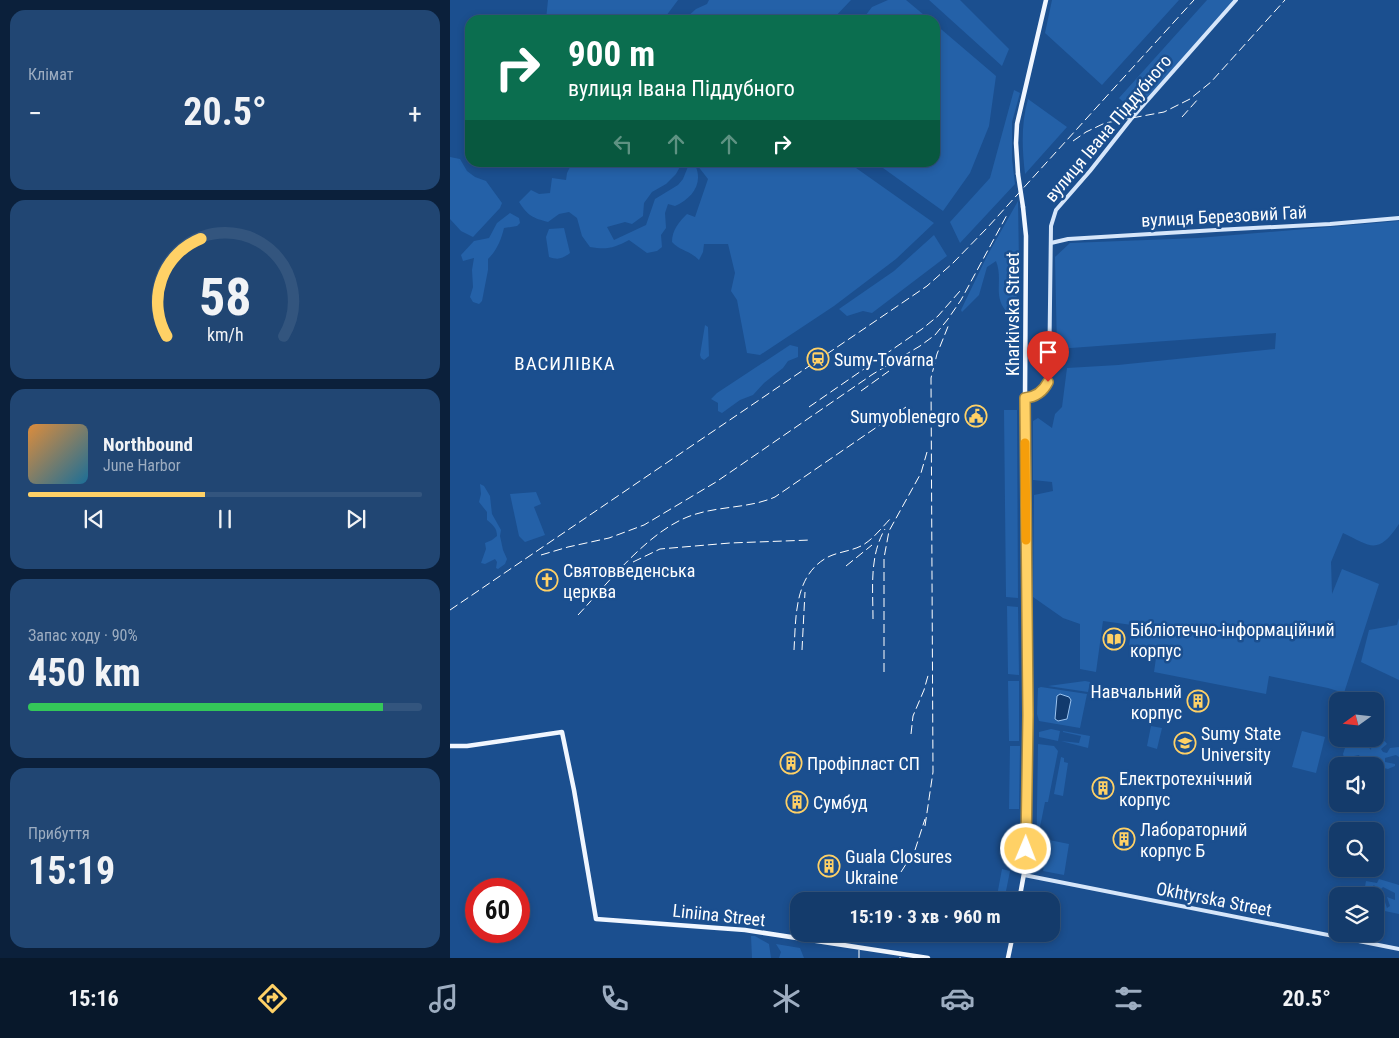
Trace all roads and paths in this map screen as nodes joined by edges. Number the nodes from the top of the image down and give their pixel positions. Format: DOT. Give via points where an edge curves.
graph roads {
  1 [pos="1046,0"];
  2 [pos="1236,0"];
  3 [pos="1399,218"];
  4 [pos="1051,243"];
  5 [pos="1025,398"];
  6 [pos="450,746"];
  7 [pos="1024,874"];
  8 [pos="1021,892"];
  9 [pos="1011,942"];
  10 [pos="1399,949"];
  11 [pos="928,958"];
  12 [pos="1008,958"];
  1 -- 5 [label="main road, Kharkivska Street, bridge" via="1017,124 1018,174 1026,236"];
  2 -- 4 [label="street, вулиця Івана Піддубного" via="1056,210 1050,226"];
  3 -- 4 [label="street, вулиця Березовий Гай" via="1068,239"];
  4 -- 5 [label="street, вулиця Івана Піддубного" via="1048,382 1038,394"];
  5 -- 7 [label="main road, Kharkivska Street" via="1028,730"];
  6 -- 11 [label="main road, Liniina Street" via="562,732 596,919 745,930"];
  7 -- 8 [label="main road, Kharkivska Street"];
  7 -- 10 [label="street, Okhtyrska Street"];
  9 -- 12 [label="main road"];
}
